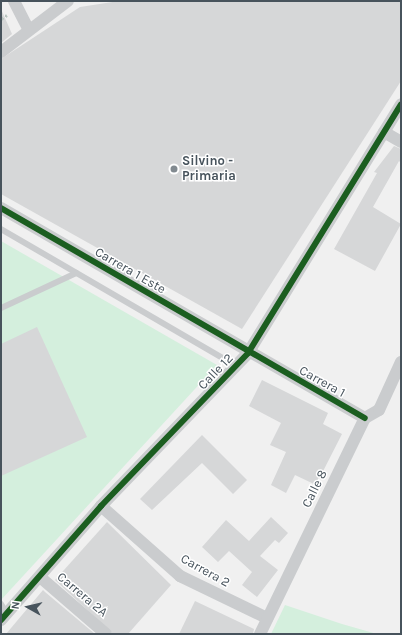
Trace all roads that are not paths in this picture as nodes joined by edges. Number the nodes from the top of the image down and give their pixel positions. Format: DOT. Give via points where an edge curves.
graph roads {
  1 [pos="14,1"];
  2 [pos="70,2"];
  3 [pos="28,29"];
  4 [pos="1,52"];
  5 [pos="401,104"];
  6 [pos="384,132"];
  7 [pos="401,142"];
  8 [pos="1,208"];
  9 [pos="1,229"];
  10 [pos="76,273"];
  11 [pos="1,308"];
  12 [pos="248,354"];
  13 [pos="401,362"];
  14 [pos="236,366"];
  15 [pos="365,418"];
  16 [pos="101,506"];
  17 [pos="40,578"];
  18 [pos="3,613"];
  19 [pos="267,618"];
  20 [pos="106,634"];
  21 [pos="260,634"];
  1 -- 3 [label="street"];
  2 -- 3 [label="street"];
  3 -- 4 [label="street"];
  5 -- 6 [label="street, Calle 12"];
  6 -- 7 [label="street"];
  6 -- 12 [label="street, Calle 12"];
  8 -- 12 [label="street, Carrera 1 Este"];
  9 -- 10 [label="lane"];
  10 -- 11 [label="lane"];
  10 -- 14 [label="lane"];
  12 -- 14 [label="street, Calle 12"];
  12 -- 15 [label="street, Carrera 1"];
  13 -- 15 [label="street" via="380,410"];
  14 -- 16 [label="street, Calle 12"];
  15 -- 19 [label="street, Calle 8"];
  16 -- 17 [label="street, Calle 12"];
  16 -- 19 [label="street, Carrera 2" via="180,576"];
  17 -- 18 [label="street, Calle 12"];
  17 -- 20 [label="street, Carrera 2A"];
  19 -- 21 [label="street, Calle 8"];
}
